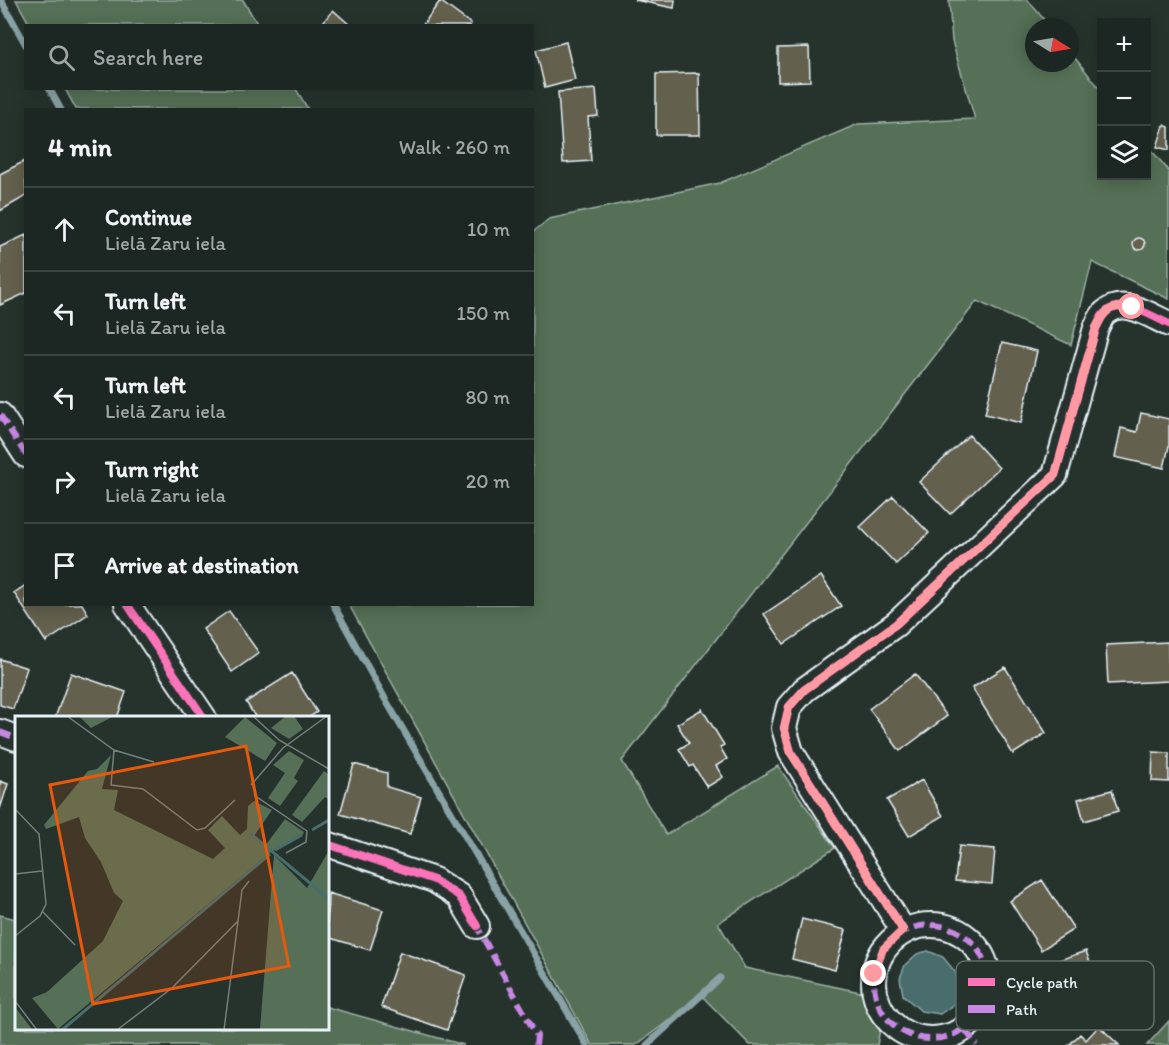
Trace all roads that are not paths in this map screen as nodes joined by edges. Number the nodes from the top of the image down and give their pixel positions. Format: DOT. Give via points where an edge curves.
graph roads {
  1 [pos="1169,324"];
  2 [pos="0,415"];
  3 [pos="24,452"];
  4 [pos="128,606"];
  5 [pos="203,716"];
  6 [pos="0,732"];
  7 [pos="15,738"];
  8 [pos="328,844"];
  9 [pos="477,926"];
  10 [pos="903,930"];
  11 [pos="984,961"];
  12 [pos="971,1037"];
  13 [pos="912,1041"];
  1 -- 10 [label="street" via="1132,307 1115,306 1104,313 1096,328 1055,475 896,624 804,690 789,707 784,728 791,753"];
  2 -- 3 [label="street"];
  4 -- 5 [label="street"];
  6 -- 7 [label="street"];
  8 -- 9 [label="street" via="434,880 459,896"];
  10 -- 11 [label="street" via="932,923 960,931 981,951"];
  10 -- 13 [label="street" via="883,949 874,974 876,1001 891,1024"];
  12 -- 13 [label="street"];
}
